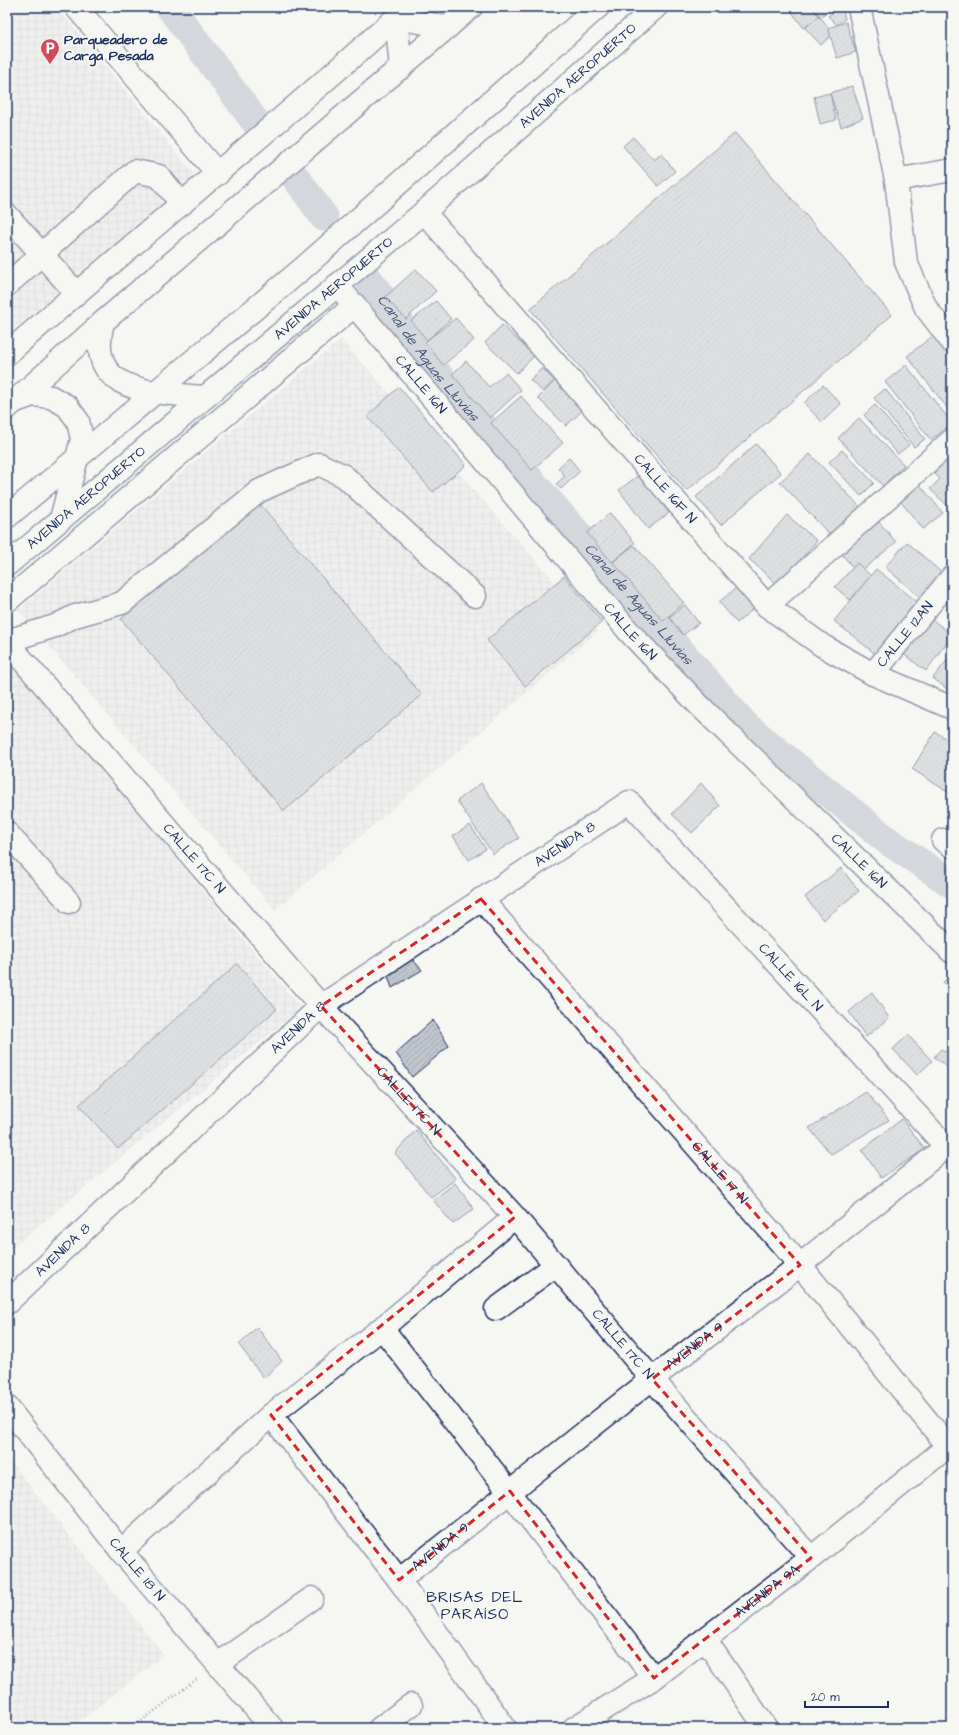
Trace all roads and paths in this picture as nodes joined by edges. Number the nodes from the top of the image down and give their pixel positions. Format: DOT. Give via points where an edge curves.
graph roads {
  1 [pos="76,7"];
  2 [pos="471,7"];
  3 [pos="598,7"];
  4 [pos="656,7"];
  5 [pos="859,7"];
  6 [pos="402,12"];
  7 [pos="448,27"];
  8 [pos="401,68"];
  9 [pos="952,170"];
  10 [pos="218,174"];
  11 [pos="896,180"];
  12 [pos="182,204"];
  13 [pos="424,212"];
  14 [pos="7,215"];
  15 [pos="41,255"];
  16 [pos="7,285"];
  17 [pos="338,285"];
  18 [pos="76,293"];
  19 [pos="355,305"];
  20 [pos="104,322"];
  21 [pos="952,342"];
  22 [pos="7,354"];
  23 [pos="154,392"];
  24 [pos="204,397"];
  25 [pos="11,404"];
  26 [pos="952,440"];
  27 [pos="78,457"];
  28 [pos="7,517"];
  29 [pos="61,519"];
  30 [pos="7,565"];
  31 [pos="952,577"];
  32 [pos="475,596"];
  33 [pos="7,601"];
  34 [pos="767,606"];
  35 [pos="7,642"];
  36 [pos="873,674"];
  37 [pos="952,708"];
  38 [pos="629,802"];
  39 [pos="7,833"];
  40 [pos="481,899"];
  41 [pos="69,902"];
  42 [pos="952,952"];
  43 [pos="321,1006"];
  44 [pos="950,1147"];
  45 [pos="515,1217"];
  46 [pos="556,1265"];
  47 [pos="800,1266"];
  48 [pos="7,1303"];
  49 [pos="496,1309"];
  50 [pos="382,1328"];
  51 [pos="652,1379"];
  52 [pos="7,1407"];
  53 [pos="271,1415"];
  54 [pos="951,1447"];
  55 [pos="510,1491"];
  56 [pos="121,1551"];
  57 [pos="811,1558"];
  58 [pos="399,1580"];
  59 [pos="312,1598"];
  60 [pos="705,1639"];
  61 [pos="218,1664"];
  62 [pos="654,1678"];
  63 [pos="411,1705"];
  64 [pos="587,1725"];
  65 [pos="132,1728"];
  66 [pos="272,1728"];
  67 [pos="380,1728"];
  68 [pos="505,1728"];
  69 [pos="766,1728"];
  1 -- 10 [label="street"];
  2 -- 7 [label="street"];
  3 -- 23 [label="street" via="302,269"];
  4 -- 13 [label="street, AVENIDA AEROPUERTO"];
  5 -- 11 [label="street"];
  6 -- 7 [label="street"];
  6 -- 8 [label="street"];
  6 -- 10 [label="street"];
  7 -- 8 [label="street"];
  8 -- 20 [label="street"];
  9 -- 11 [label="street"];
  10 -- 12 [label="street"];
  11 -- 21 [label="street" via="906,262 926,308"];
  12 -- 15 [label="street" via="159,176 135,171"];
  12 -- 18 [label="street"];
  13 -- 17 [label="street, AVENIDA AEROPUERTO"];
  13 -- 34 [label="street, CALLE 16F N"];
  14 -- 15 [label="street"];
  15 -- 16 [label="street"];
  15 -- 18 [label="street"];
  17 -- 19 [label="street, CALLE 16N"];
  17 -- 24 [label="street, AVENIDA AEROPUERTO"];
  18 -- 22 [label="street"];
  19 -- 33 [label="street"];
  19 -- 42 [label="street, CALLE 16N" via="630,633 700,706"];
  20 -- 23 [label="street" via="99,339 101,356 108,372 122,384"];
  20 -- 25 [label="street"];
  23 -- 24 [label="street"];
  23 -- 27 [label="street"];
  24 -- 29 [label="street, AVENIDA AEROPUERTO"];
  25 -- 27 [label="street" via="33,395 51,397 67,406 78,421 82,439"];
  26 -- 34 [label="street"];
  27 -- 28 [label="street"];
  27 -- 29 [label="street"];
  29 -- 30 [label="street, AVENIDA AEROPUERTO"];
  31 -- 36 [label="street, CALLE 12AN"];
  32 -- 35 [label="street" via="344,476 319,464 259,491 122,603 75,616 55,626"];
  34 -- 36 [label="street, CALLE 16F N" via="823,646"];
  35 -- 43 [label="street, CALLE 17C N"];
  36 -- 37 [label="street, CALLE 16F N"];
  38 -- 40 [label="street, AVENIDA 8"];
  38 -- 44 [label="street, CALLE 16L N"];
  39 -- 41 [label="street"];
  40 -- 43 [label="street, AVENIDA 8"];
  40 -- 47 [label="street, CALLE 17 N"];
  43 -- 45 [label="street, CALLE 17C N"];
  43 -- 48 [label="street, AVENIDA 8"];
  44 -- 47 [label="street, AVENIDA 9"];
  45 -- 46 [label="street, CALLE 17C N"];
  45 -- 50 [label="street"];
  46 -- 49 [label="street"];
  46 -- 51 [label="street, CALLE 17C N"];
  47 -- 51 [label="street, AVENIDA 9"];
  47 -- 54 [label="street, CALLE 17 N"];
  50 -- 53 [label="street"];
  50 -- 55 [label="street"];
  51 -- 55 [label="street, AVENIDA 9"];
  51 -- 57 [label="street, CALLE 17C N"];
  52 -- 56 [label="street, CALLE 18 N"];
  53 -- 56 [label="street"];
  53 -- 58 [label="street"];
  54 -- 57 [label="street, AVENIDA 9A"];
  55 -- 58 [label="street, AVENIDA 9"];
  55 -- 62 [label="street"];
  56 -- 61 [label="street, CALLE 18 N"];
  57 -- 60 [label="street, AVENIDA 9A"];
  58 -- 68 [label="street"];
  59 -- 61 [label="street"];
  60 -- 62 [label="street, AVENIDA 9A"];
  60 -- 69 [label="street"];
  61 -- 65 [label="path"];
  61 -- 66 [label="street, CALLE 18 N"];
  62 -- 64 [label="street, AVENIDA 9A"];
  63 -- 67 [label="street"];
}
